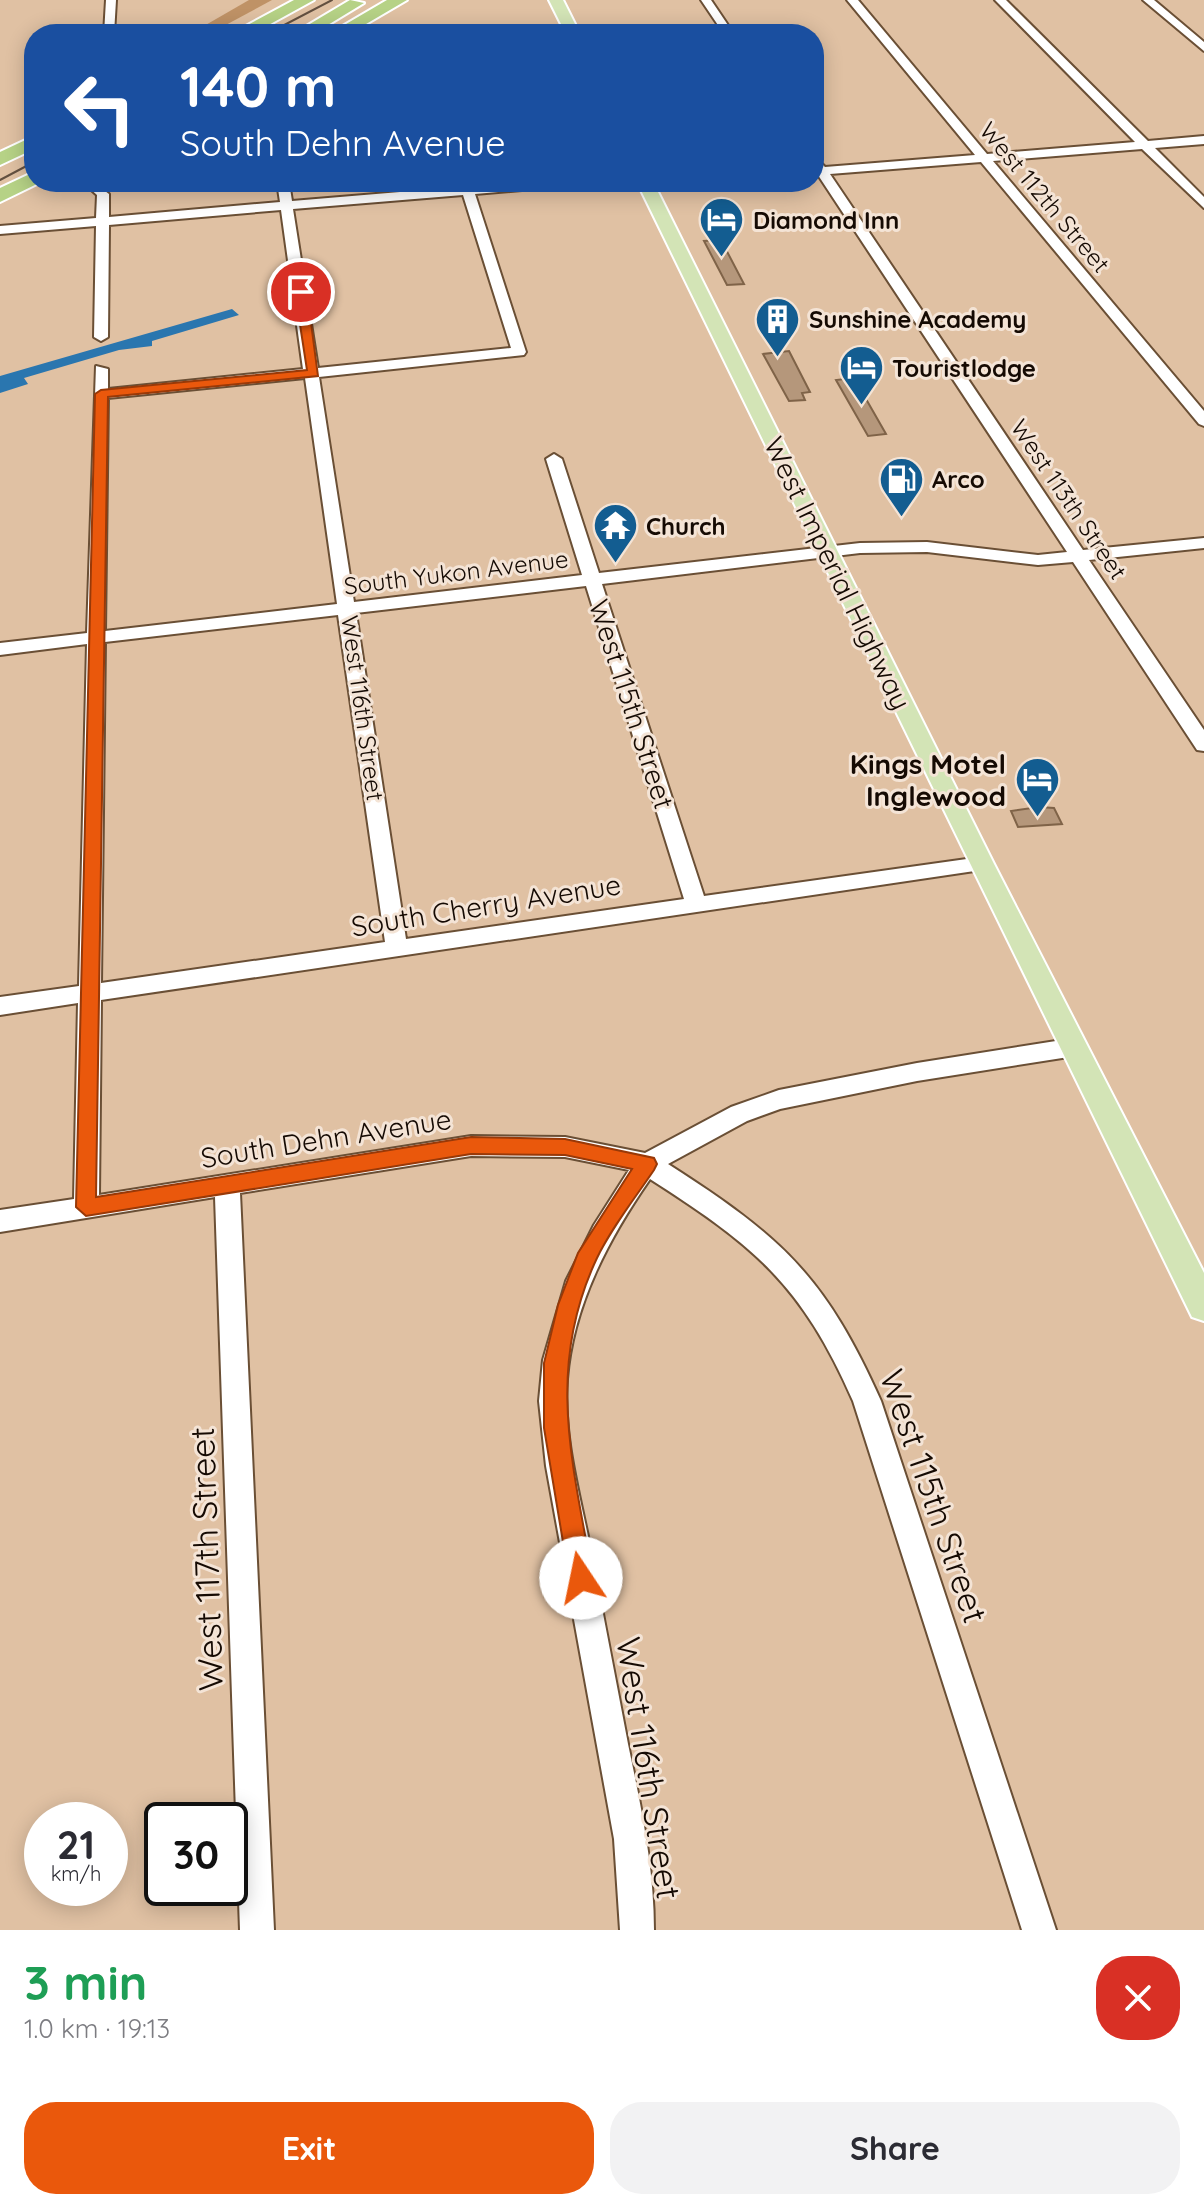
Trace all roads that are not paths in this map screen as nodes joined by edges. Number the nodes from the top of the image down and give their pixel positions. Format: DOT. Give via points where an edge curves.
graph roads {
  1 [pos="111,0"];
  2 [pos="284,0"];
  3 [pos="306,0"];
  4 [pos="362,0"];
  5 [pos="399,0"];
  6 [pos="556,0"];
  7 [pos="706,0"];
  8 [pos="852,0"];
  9 [pos="1000,0"];
  10 [pos="1148,0"];
  11 [pos="110,24"];
  12 [pos="238,24"];
  13 [pos="259,24"];
  14 [pos="319,24"];
  15 [pos="355,24"];
  16 [pos="568,24"];
  17 [pos="722,24"];
  18 [pos="1204,48"];
  19 [pos="1204,140"];
  20 [pos="1145,145"];
  21 [pos="24,147"];
  22 [pos="984,158"];
  23 [pos="0,159"];
  24 [pos="824,168"];
  25 [pos="824,178"];
  26 [pos="24,183"];
  27 [pos="100,192"];
  28 [pos="285,192"];
  29 [pos="412,192"];
  30 [pos="468,192"];
  31 [pos="652,192"];
  32 [pos="0,196"];
  33 [pos="1204,204"];
  34 [pos="287,206"];
  35 [pos="105,221"];
  36 [pos="0,230"];
  37 [pos="101,337"];
  38 [pos="101,369"];
  39 [pos="313,373"];
  40 [pos="101,394"];
  41 [pos="1204,421"];
  42 [pos="554,459"];
  43 [pos="1204,543"];
  44 [pos="827,552"];
  45 [pos="1080,558"];
  46 [pos="592,580"];
  47 [pos="348,608"];
  48 [pos="97,638"];
  49 [pos="0,649"];
  50 [pos="1204,745"];
  51 [pos="981,864"];
  52 [pos="696,904"];
  53 [pos="397,949"];
  54 [pos="88,993"];
  55 [pos="0,1006"];
  56 [pos="1075,1047"];
  57 [pos="647,1164"];
  58 [pos="227,1185"];
  59 [pos="86,1207"];
  60 [pos="0,1221"];
  61 [pos="1204,1306"];
  62 [pos="257,1930"];
  63 [pos="637,1930"];
  64 [pos="1039,1930"];
  1 -- 11 [label="street"];
  2 -- 12 [label="highway"];
  3 -- 13 [label="highway"];
  4 -- 14 [label="highway"];
  5 -- 15 [label="highway"];
  6 -- 16 [label="main road"];
  7 -- 17 [label="street"];
  8 -- 22 [label="street, West 112th Street"];
  9 -- 20 [label="street"];
  10 -- 18 [label="street"];
  19 -- 20 [label="street"];
  20 -- 22 [label="street"];
  20 -- 33 [label="street"];
  21 -- 23 [label="highway"];
  22 -- 24 [label="street"];
  22 -- 41 [label="street, West 112th Street"];
  25 -- 45 [label="street, West 113th Street"];
  26 -- 32 [label="highway"];
  27 -- 35 [label="street"];
  28 -- 34 [label="street, West 116th Street"];
  29 -- 34 [label="street"];
  30 -- 39 [label="street" via="519,352"];
  31 -- 44 [label="main road, West Imperial Highway"];
  34 -- 35 [label="street"];
  34 -- 39 [label="street, West 116th Street"];
  35 -- 36 [label="street"];
  35 -- 37 [label="street"];
  38 -- 40 [label="street"];
  39 -- 40 [label="street"];
  39 -- 47 [label="street, West 116th Street"];
  40 -- 48 [label="street"];
  42 -- 46 [label="street, West 115th Street"];
  43 -- 45 [label="street, South Yukon Avenue"];
  44 -- 45 [label="street, South Yukon Avenue" via="915,546 1038,560"];
  44 -- 46 [label="street, South Yukon Avenue"];
  44 -- 51 [label="main road, West Imperial Highway"];
  45 -- 50 [label="street, West 113th Street"];
  46 -- 47 [label="street, South Yukon Avenue"];
  46 -- 52 [label="street, West 115th Street"];
  47 -- 48 [label="street, South Yukon Avenue"];
  47 -- 53 [label="street, West 116th Street"];
  48 -- 49 [label="street, South Yukon Avenue"];
  48 -- 54 [label="street"];
  51 -- 52 [label="street, South Cherry Avenue"];
  51 -- 56 [label="main road, West Imperial Highway"];
  52 -- 53 [label="street, South Cherry Avenue"];
  53 -- 54 [label="street, South Cherry Avenue"];
  54 -- 55 [label="street, South Cherry Avenue"];
  54 -- 59 [label="street"];
  56 -- 57 [label="street" via="901,1074 779,1100 739,1114"];
  56 -- 61 [label="main road, West Imperial Highway"];
  57 -- 58 [label="street, South Dehn Avenue" via="565,1147 471,1146"];
  57 -- 63 [label="street, West 116th Street" via="589,1253 555,1363 564,1491 626,1810"];
  57 -- 64 [label="street, West 115th Street" via="772,1249 805,1283 849,1357"];
  58 -- 59 [label="street, South Dehn Avenue"];
  58 -- 62 [label="street, West 117th Street"];
  59 -- 60 [label="street, South Dehn Avenue"];
}
